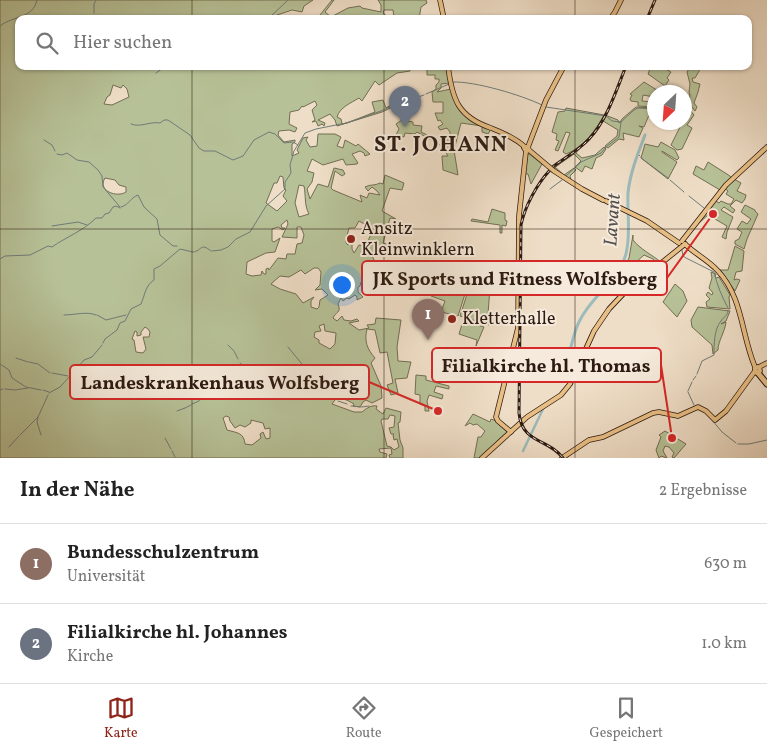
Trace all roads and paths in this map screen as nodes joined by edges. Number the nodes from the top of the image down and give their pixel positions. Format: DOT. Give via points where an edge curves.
graph roads {
  1 [pos="440,0"];
  2 [pos="621,0"];
  3 [pos="443,15"];
  4 [pos="613,15"];
  5 [pos="449,70"];
  6 [pos="562,70"];
  7 [pos="767,147"];
  8 [pos="527,149"];
  9 [pos="682,244"];
  10 [pos="759,369"];
  11 [pos="767,383"];
  12 [pos="510,432"];
  13 [pos="482,458"];
  14 [pos="562,458"];
  1 -- 3 [label="main road"];
  2 -- 4 [label="main road"];
  5 -- 8 [label="main road" via="452,93 462,111 475,121 510,136"];
  6 -- 8 [label="main road"];
  7 -- 9 [label="main road" via="726,185"];
  8 -- 9 [label="main road, bridge" via="582,190 624,209"];
  8 -- 12 [label="main road" via="519,211 518,328 496,417"];
  9 -- 10 [label="main road" via="715,268 733,293 753,362"];
  9 -- 12 [label="main road" via="607,311 592,335 569,386 560,397 527,417"];
  10 -- 11 [label="highway"];
  10 -- 14 [label="main road" via="715,420 698,407 678,416 656,412 603,437 589,440"];
  12 -- 13 [label="main road"];
}
